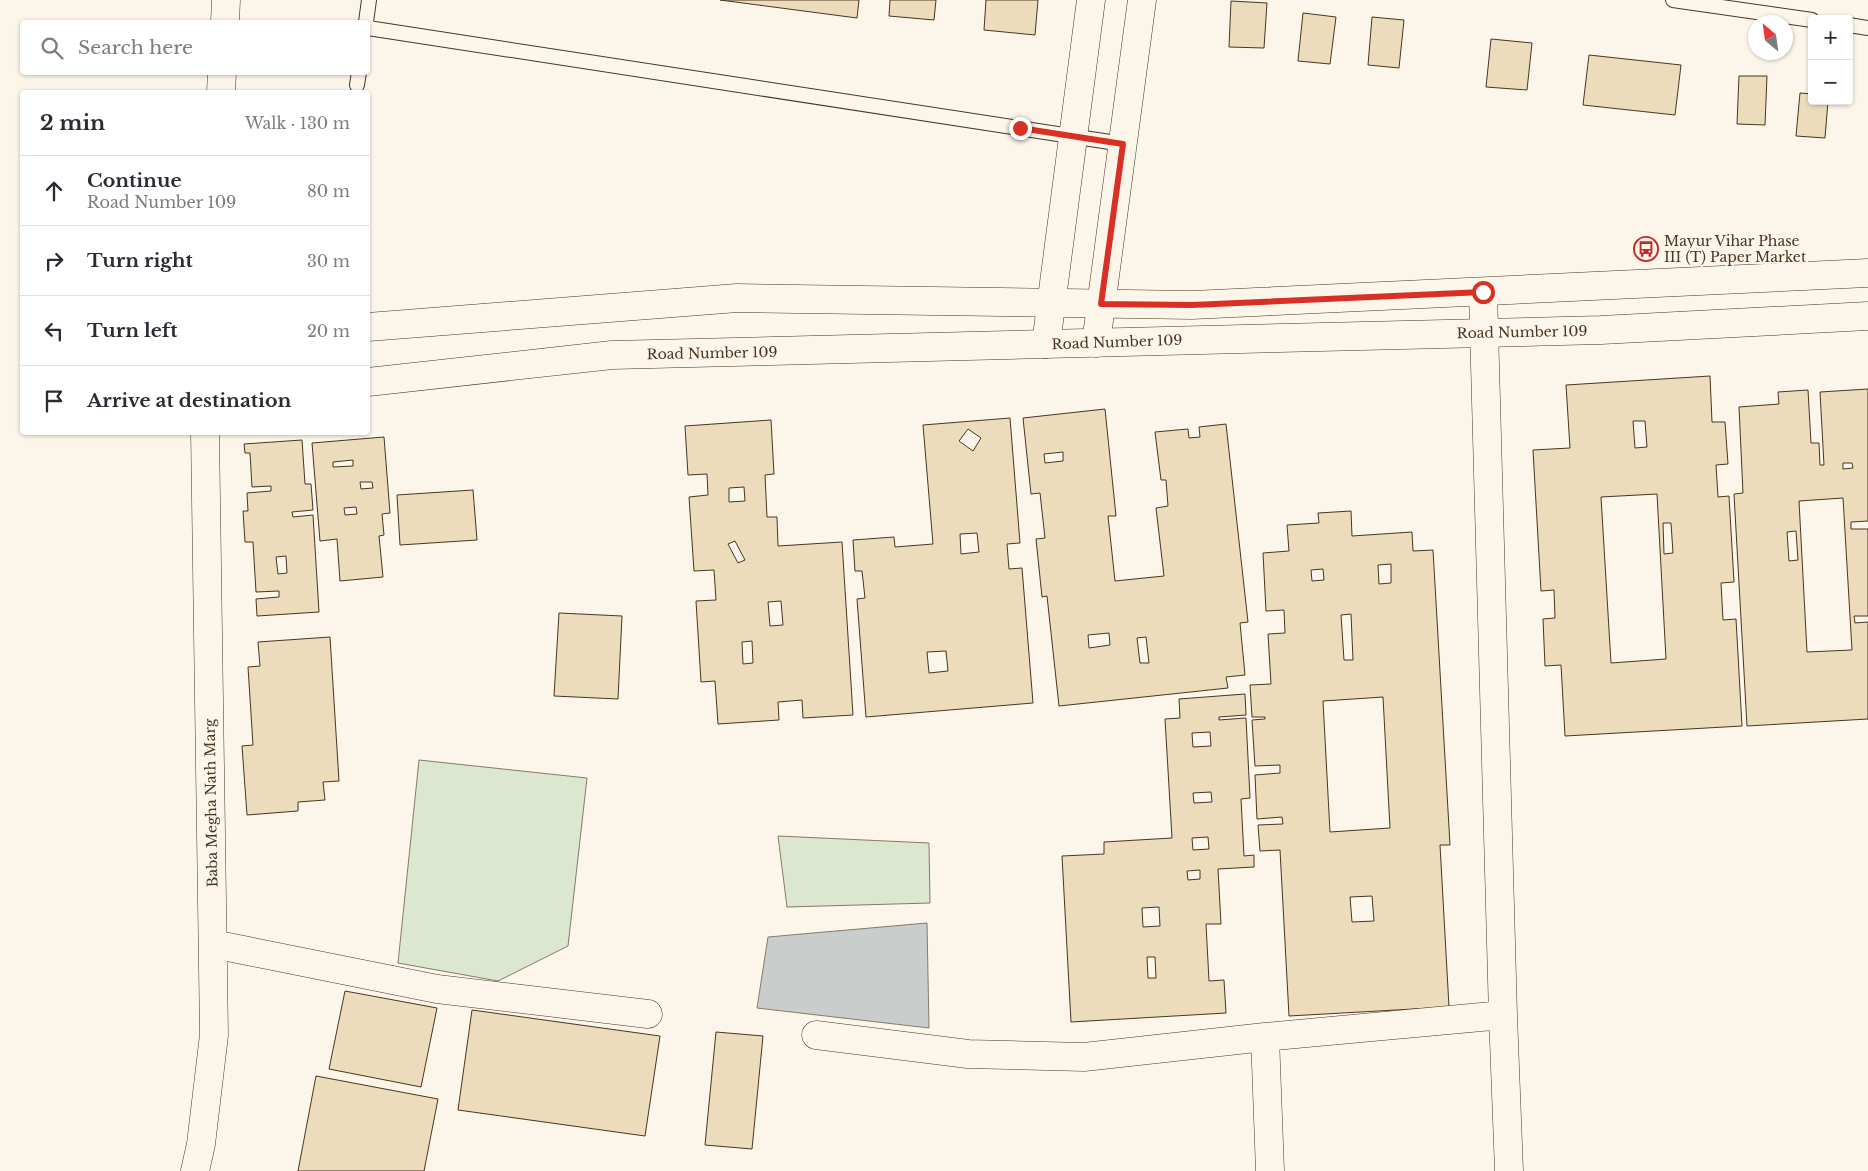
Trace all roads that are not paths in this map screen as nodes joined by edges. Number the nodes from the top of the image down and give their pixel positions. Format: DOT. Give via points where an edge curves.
graph roads {
  1 [pos="226,0"];
  2 [pos="369,0"];
  3 [pos="1091,0"];
  4 [pos="1142,0"];
  5 [pos="1673,0"];
  6 [pos="1808,19"];
  7 [pos="225,20"];
  8 [pos="366,20"];
  9 [pos="1853,26"];
  10 [pos="370,28"];
  11 [pos="1868,28"];
  12 [pos="222,75"];
  13 [pos="221,90"];
  14 [pos="1073,137"];
  15 [pos="1123,144"];
  16 [pos="1868,274"];
  17 [pos="1483,292"];
  18 [pos="1051,303"];
  19 [pos="1101,304"];
  20 [pos="1868,316"];
  21 [pos="370,327"];
  22 [pos="1485,333"];
  23 [pos="1096,343"];
  24 [pos="1046,344"];
  25 [pos="370,382"];
  26 [pos="205,435"];
  27 [pos="213,944"];
  28 [pos="648,1014"];
  29 [pos="1503,1015"];
  30 [pos="816,1035"];
  31 [pos="1265,1037"];
  32 [pos="195,1171"];
  33 [pos="1270,1171"];
  34 [pos="1509,1171"];
  1 -- 7 [label="street"];
  2 -- 8 [label="lane"];
  3 -- 14 [label="street"];
  4 -- 15 [label="street"];
  5 -- 6 [label="lane"];
  9 -- 11 [label="lane"];
  10 -- 14 [label="lane"];
  12 -- 13 [label="street"];
  14 -- 15 [label="lane"];
  14 -- 18 [label="street"];
  15 -- 19 [label="street"];
  16 -- 17 [label="street"];
  17 -- 19 [label="street" via="1192,305"];
  17 -- 22 [label="street"];
  18 -- 19 [label="street"];
  18 -- 21 [label="street" via="737,298"];
  18 -- 24 [label="street"];
  19 -- 23 [label="street"];
  20 -- 22 [label="street, Road Number 109"];
  22 -- 23 [label="street, Road Number 109"];
  22 -- 29 [label="street"];
  23 -- 24 [label="street, Road Number 109"];
  24 -- 25 [label="street, Road Number 109" via="612,355"];
  26 -- 27 [label="street, Baba Megha Nath Marg"];
  27 -- 28 [label="street" via="437,989"];
  27 -- 32 [label="street, Baba Megha Nath Marg" via="214,1035"];
  29 -- 31 [label="street"];
  29 -- 34 [label="street"];
  30 -- 31 [label="street" via="968,1054 1084,1057"];
  31 -- 33 [label="street"];
}
